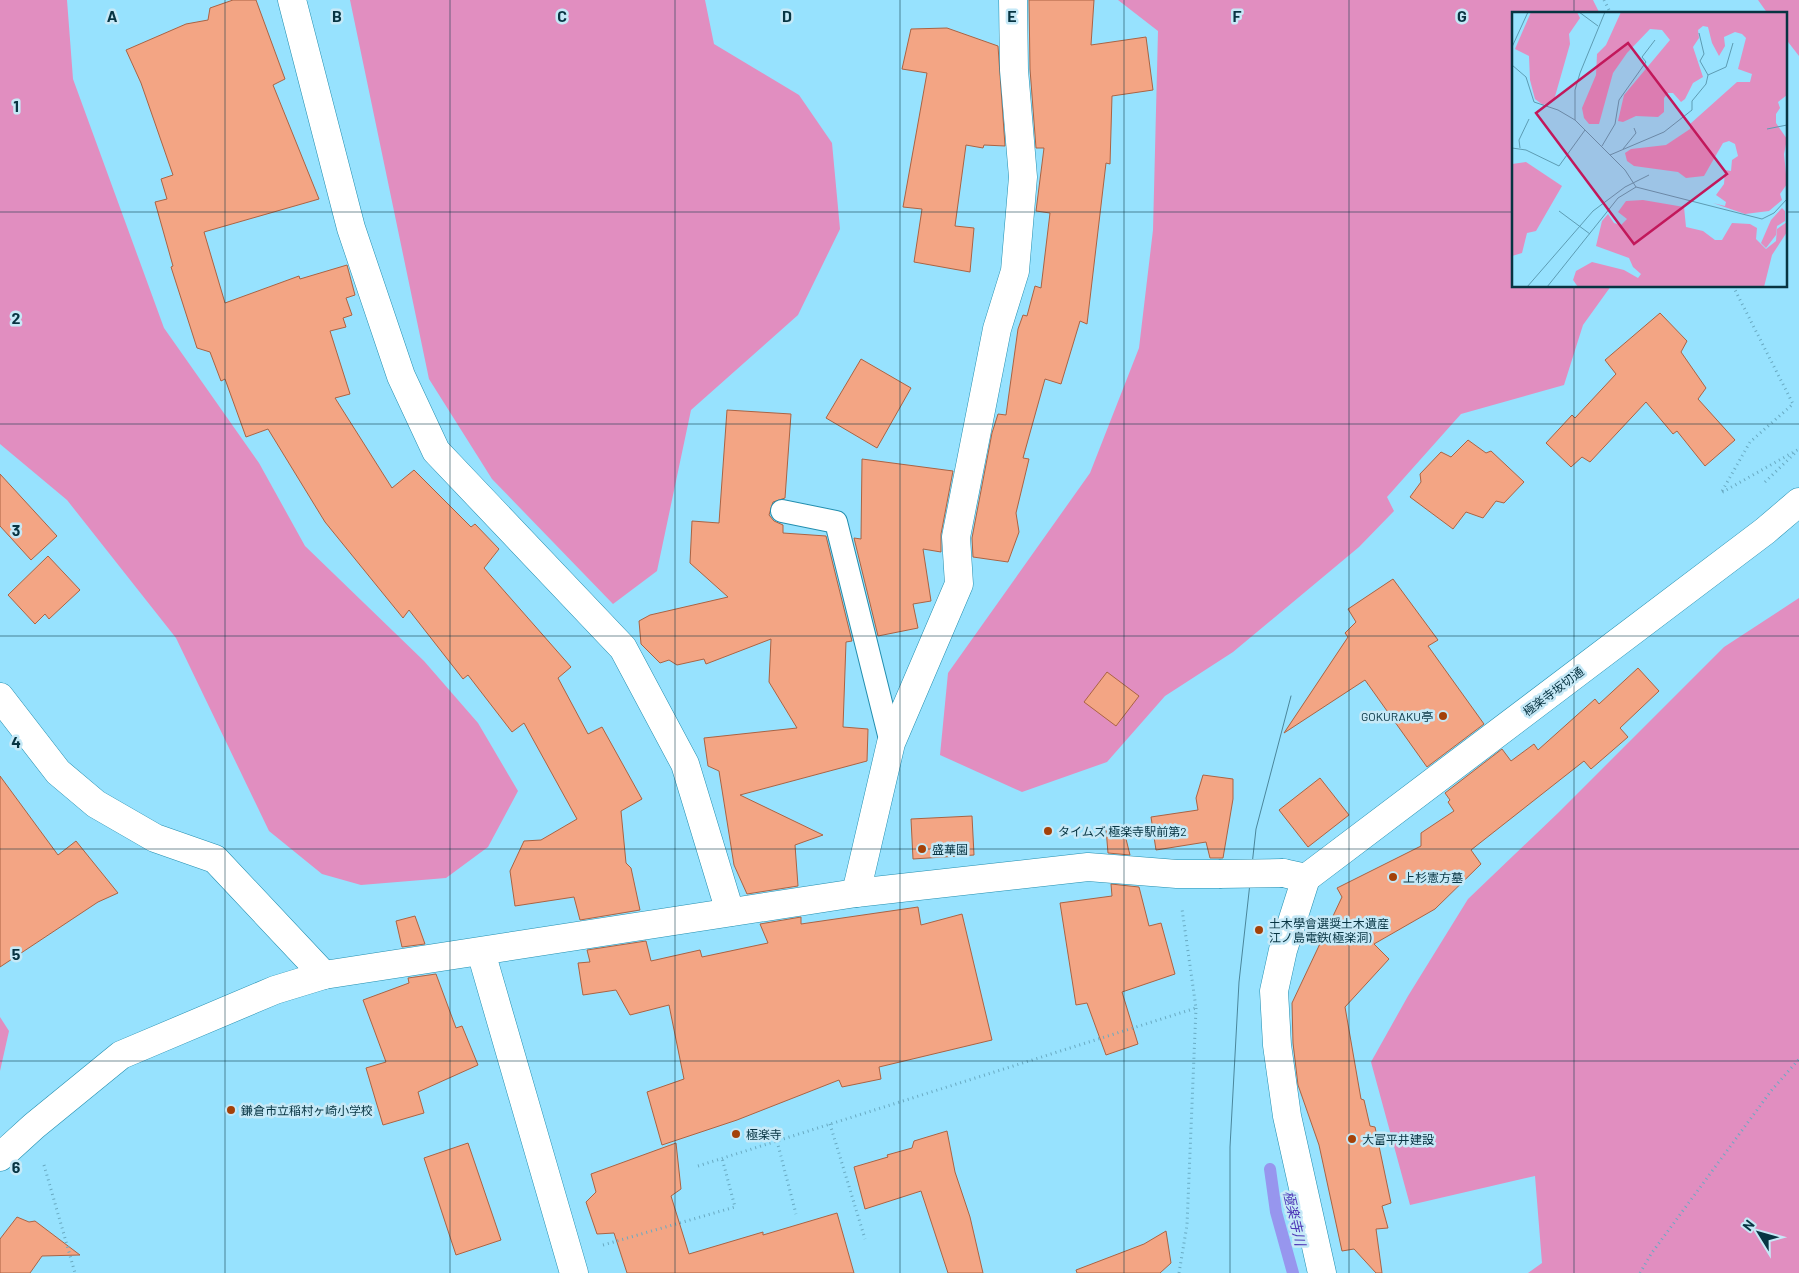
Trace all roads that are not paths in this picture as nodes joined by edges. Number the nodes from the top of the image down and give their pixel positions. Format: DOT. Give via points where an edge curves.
graph roads {
  1 [pos="292,0"];
  2 [pos="1013,0"];
  3 [pos="1799,502"];
  4 [pos="782,511"];
  5 [pos="0,698"];
  6 [pos="891,743"];
  7 [pos="1294,875"];
  8 [pos="856,893"];
  9 [pos="730,912"];
  10 [pos="481,952"];
  11 [pos="324,976"];
  12 [pos="0,1157"];
  13 [pos="571,1264"];
  14 [pos="1322,1273"];
  1 -- 9 [label="street" via="351,228 401,376 436,452 623,648 685,764"];
  2 -- 6 [label="street" via="1014,70 1023,177 1015,271 998,329 956,537 959,584"];
  3 -- 7 [label="street, 極楽寺坂切通" via="1765,531"];
  4 -- 6 [label="lane" via="836,522"];
  5 -- 11 [label="street" via="58,772 96,804 155,838 215,859"];
  6 -- 8 [label="street"];
  7 -- 8 [label="street, bridge" via="1177,874 1088,867"];
  7 -- 14 [label="street" via="1274,991 1277,1045 1287,1116"];
  8 -- 9 [label="street"];
  9 -- 10 [label="street"];
  10 -- 11 [label="street"];
  10 -- 13 [label="street"];
  11 -- 12 [label="street" via="275,990 121,1055"];
}
